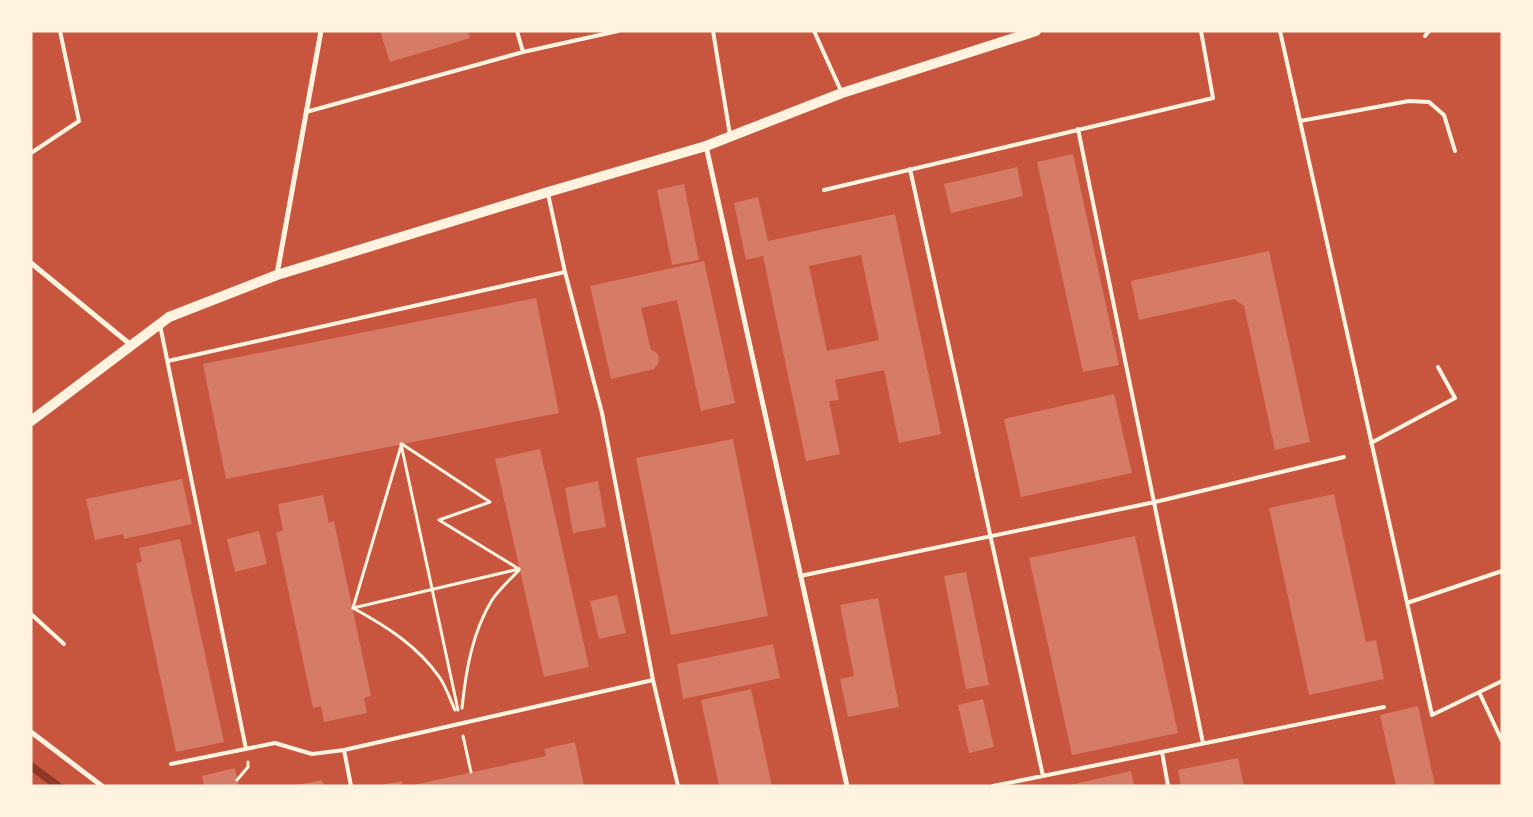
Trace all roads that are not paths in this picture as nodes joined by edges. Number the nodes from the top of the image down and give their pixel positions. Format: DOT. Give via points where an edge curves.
graph roads {
  1 [pos="60,31"];
  2 [pos="321,31"];
  3 [pos="517,31"];
  4 [pos="618,31"];
  5 [pos="713,31"];
  6 [pos="814,31"];
  7 [pos="1036,31"];
  8 [pos="1201,31"];
  9 [pos="1280,31"];
  10 [pos="1429,31"];
  11 [pos="1425,36"];
  12 [pos="523,52"];
  13 [pos="842,94"];
  14 [pos="306,112"];
  15 [pos="1300,121"];
  16 [pos="1078,129"];
  17 [pos="730,137"];
  18 [pos="706,146"];
  19 [pos="1455,151"];
  20 [pos="31,153"];
  21 [pos="910,169"];
  22 [pos="824,190"];
  23 [pos="548,192"];
  24 [pos="31,263"];
  25 [pos="565,272"];
  26 [pos="277,275"];
  27 [pos="160,324"];
  28 [pos="131,345"];
  29 [pos="168,361"];
  30 [pos="1438,367"];
  31 [pos="31,421"];
  32 [pos="1371,443"];
  33 [pos="1344,457"];
  34 [pos="1155,502"];
  35 [pos="990,537"];
  36 [pos="1502,570"];
  37 [pos="800,576"];
  38 [pos="1407,602"];
  39 [pos="31,614"];
  40 [pos="64,644"];
  41 [pos="653,680"];
  42 [pos="1502,681"];
  43 [pos="1479,692"];
  44 [pos="1384,707"];
  45 [pos="31,732"];
  46 [pos="1502,741"];
  47 [pos="1203,743"];
  48 [pos="246,749"];
  49 [pos="344,750"];
  50 [pos="1162,752"];
  51 [pos="170,764"];
  52 [pos="1043,776"];
  53 [pos="102,786"];
  54 [pos="351,786"];
  55 [pos="678,786"];
  56 [pos="847,786"];
  57 [pos="993,786"];
  58 [pos="1168,786"];
  1 -- 20 [label="lane" via="78,121"];
  2 -- 14 [label="street"];
  3 -- 12 [label="lane"];
  4 -- 12 [label="lane"];
  5 -- 17 [label="lane"];
  6 -- 13 [label="lane"];
  7 -- 13 [label="main road"];
  8 -- 16 [label="lane" via="1213,98"];
  9 -- 15 [label="lane"];
  10 -- 11 [label="lane"];
  12 -- 14 [label="lane"];
  13 -- 17 [label="main road"];
  14 -- 26 [label="street"];
  15 -- 19 [label="lane" via="1409,101 1429,102 1444,115"];
  15 -- 32 [label="lane"];
  16 -- 21 [label="lane"];
  16 -- 34 [label="lane"];
  17 -- 18 [label="main road"];
  18 -- 23 [label="main road"];
  18 -- 37 [label="street"];
  21 -- 22 [label="lane"];
  21 -- 35 [label="lane"];
  23 -- 25 [label="lane"];
  23 -- 26 [label="main road"];
  24 -- 28 [label="street"];
  25 -- 29 [label="lane"];
  25 -- 41 [label="lane" via="602,413"];
  26 -- 27 [label="main road"];
  27 -- 28 [label="main road"];
  27 -- 29 [label="lane"];
  28 -- 31 [label="main road"];
  29 -- 48 [label="lane"];
  30 -- 32 [label="lane" via="1455,398"];
  32 -- 38 [label="lane"];
  33 -- 34 [label="lane"];
  34 -- 35 [label="lane"];
  34 -- 47 [label="lane"];
  35 -- 37 [label="lane"];
  35 -- 52 [label="lane"];
  36 -- 38 [label="lane"];
  37 -- 56 [label="street"];
  38 -- 43 [label="lane" via="1432,715"];
  39 -- 40 [label="lane"];
  41 -- 49 [label="lane"];
  41 -- 55 [label="lane"];
  42 -- 43 [label="lane"];
  43 -- 46 [label="lane"];
  44 -- 47 [label="lane"];
  45 -- 53 [label="street"];
  47 -- 50 [label="lane"];
  48 -- 49 [label="lane" via="275,743 312,754"];
  48 -- 51 [label="lane"];
  49 -- 54 [label="lane"];
  50 -- 52 [label="lane"];
  50 -- 58 [label="lane"];
  52 -- 57 [label="lane"];
}
